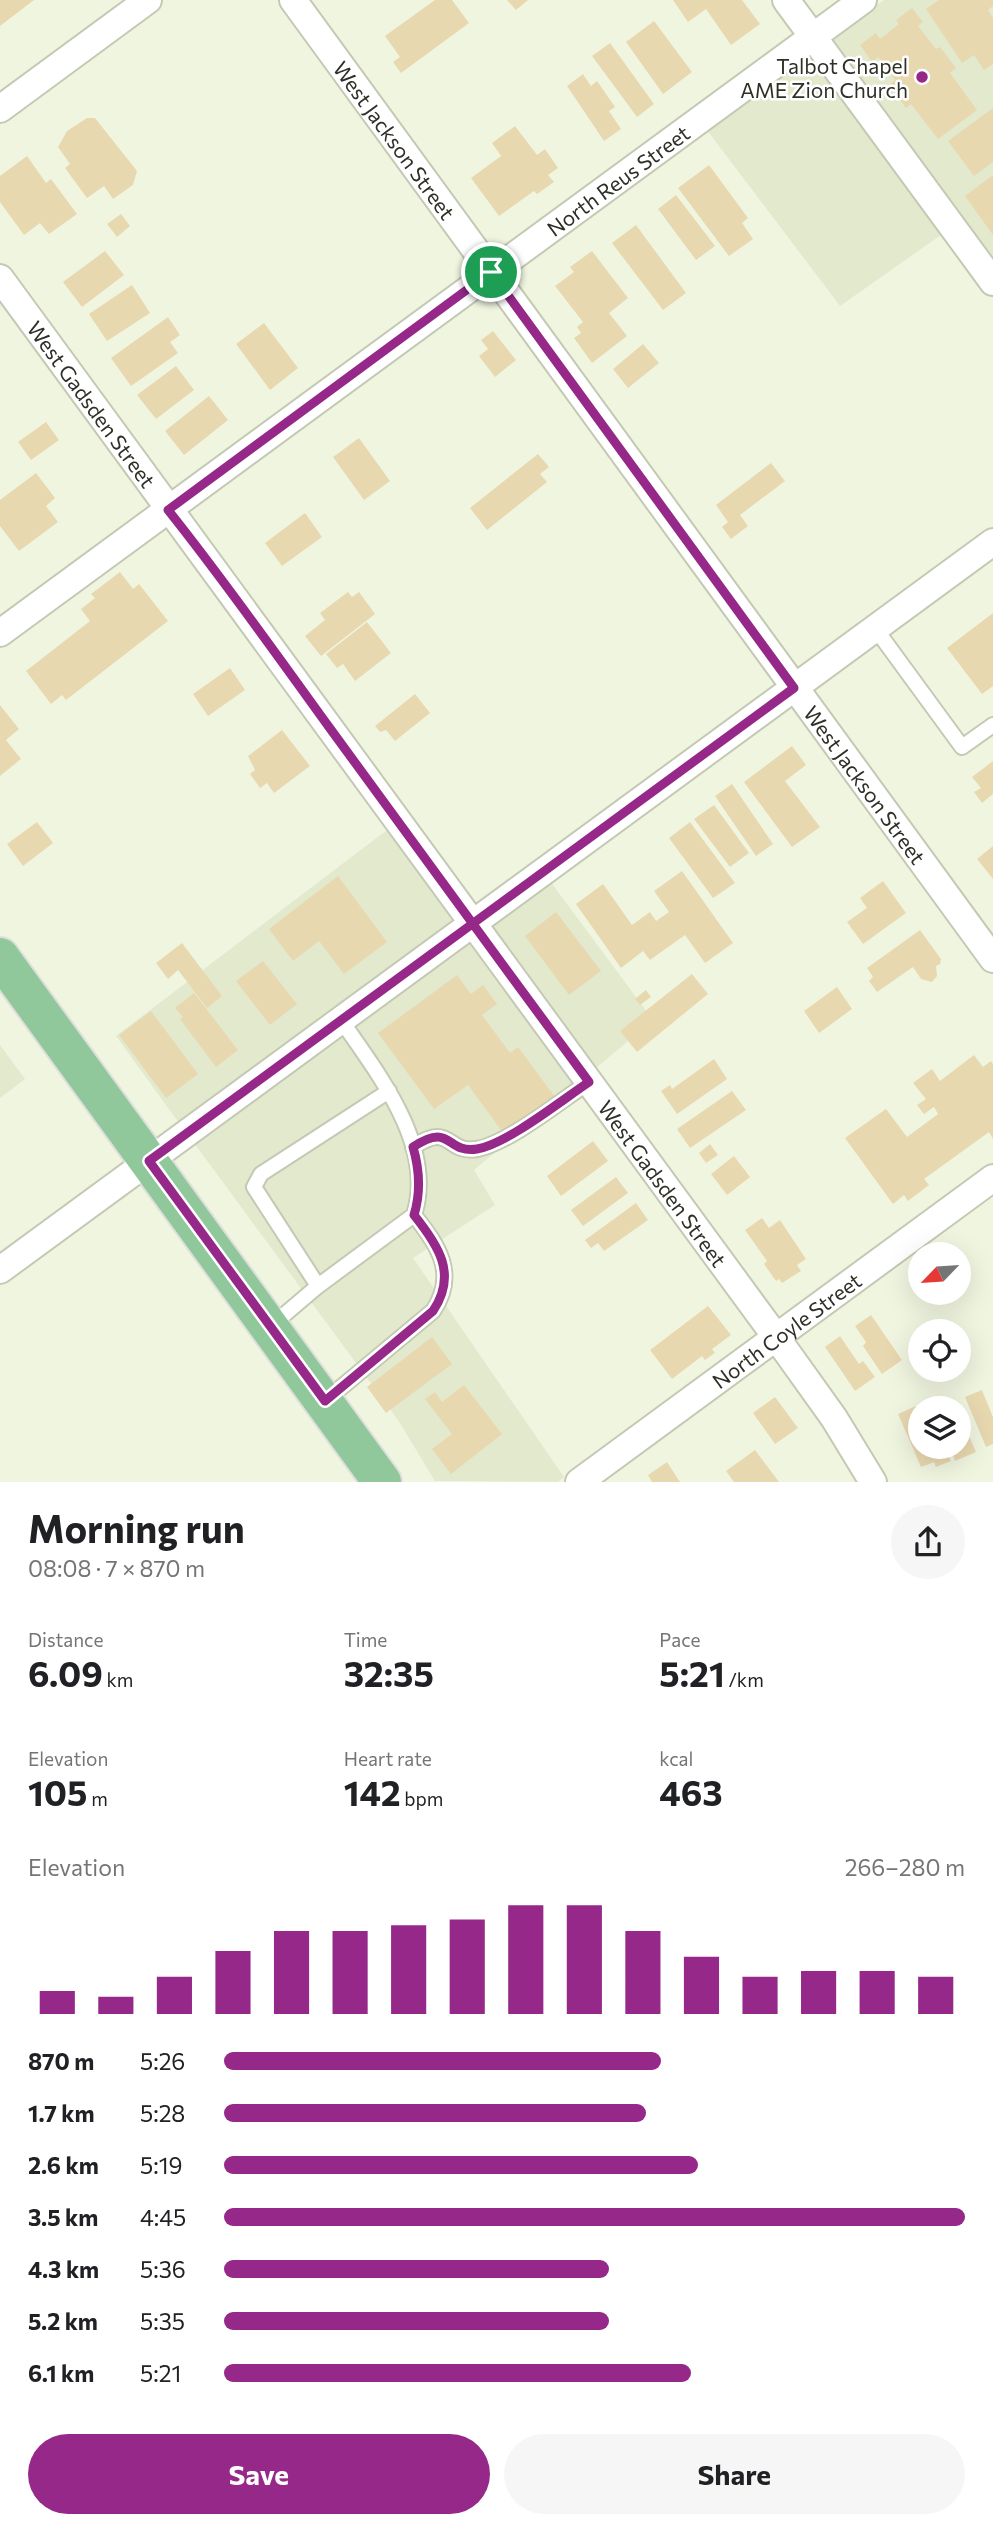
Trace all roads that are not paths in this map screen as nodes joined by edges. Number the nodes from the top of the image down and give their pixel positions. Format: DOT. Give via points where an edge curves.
graph roads {
  1 [pos="148,0"];
  2 [pos="293,0"];
  3 [pos="786,0"];
  4 [pos="863,0"];
  5 [pos="813,36"];
  6 [pos="0,109"];
  7 [pos="491,272"];
  8 [pos="0,278"];
  9 [pos="993,282"];
  10 [pos="168,510"];
  11 [pos="993,542"];
  12 [pos="875,628"];
  13 [pos="0,632"];
  14 [pos="794,688"];
  15 [pos="993,725"];
  16 [pos="472,922"];
  17 [pos="0,957"];
  18 [pos="993,959"];
  19 [pos="341,1020"];
  20 [pos="589,1082"];
  21 [pos="389,1090"];
  22 [pos="413,1147"];
  23 [pos="149,1161"];
  24 [pos="993,1178"];
  25 [pos="414,1215"];
  26 [pos="0,1270"];
  27 [pos="318,1286"];
  28 [pos="270,1326"];
  29 [pos="776,1337"];
  30 [pos="325,1401"];
  31 [pos="382,1482"];
  32 [pos="579,1482"];
  33 [pos="873,1482"];
  1 -- 6 [label="street"];
  2 -- 7 [label="street, West Jackson Street"];
  3 -- 5 [label="street"];
  4 -- 5 [label="street, North Reus Street"];
  5 -- 7 [label="street, North Reus Street"];
  5 -- 9 [label="street"];
  7 -- 10 [label="street, North Reus Street"];
  7 -- 14 [label="street, West Jackson Street"];
  8 -- 10 [label="street, West Gadsden Street"];
  10 -- 13 [label="street, North Reus Street"];
  10 -- 16 [label="street, West Gadsden Street"];
  11 -- 12 [label="street"];
  12 -- 14 [label="street"];
  12 -- 15 [label="lane" via="962,747"];
  14 -- 16 [label="street"];
  14 -- 18 [label="street, West Jackson Street"];
  16 -- 19 [label="street"];
  16 -- 20 [label="street, West Gadsden Street"];
  17 -- 23 [label="main road"];
  19 -- 21 [label="lane"];
  19 -- 23 [label="street"];
  20 -- 22 [label="lane" via="501,1141 477,1149 462,1148 440,1135"];
  20 -- 29 [label="street, West Gadsden Street"];
  21 -- 22 [label="lane"];
  21 -- 27 [label="lane" via="261,1174 254,1187"];
  22 -- 25 [label="lane" via="419,1196"];
  23 -- 26 [label="street"];
  23 -- 28 [label="main road"];
  24 -- 29 [label="street, North Coyle Street"];
  25 -- 27 [label="lane"];
  25 -- 30 [label="lane" via="434,1240 443,1261 442,1297 433,1311"];
  27 -- 28 [label="lane"];
  28 -- 30 [label="main road"];
  29 -- 32 [label="street, North Coyle Street"];
  29 -- 33 [label="street, West Gadsden Street"];
  30 -- 31 [label="main road"];
}
